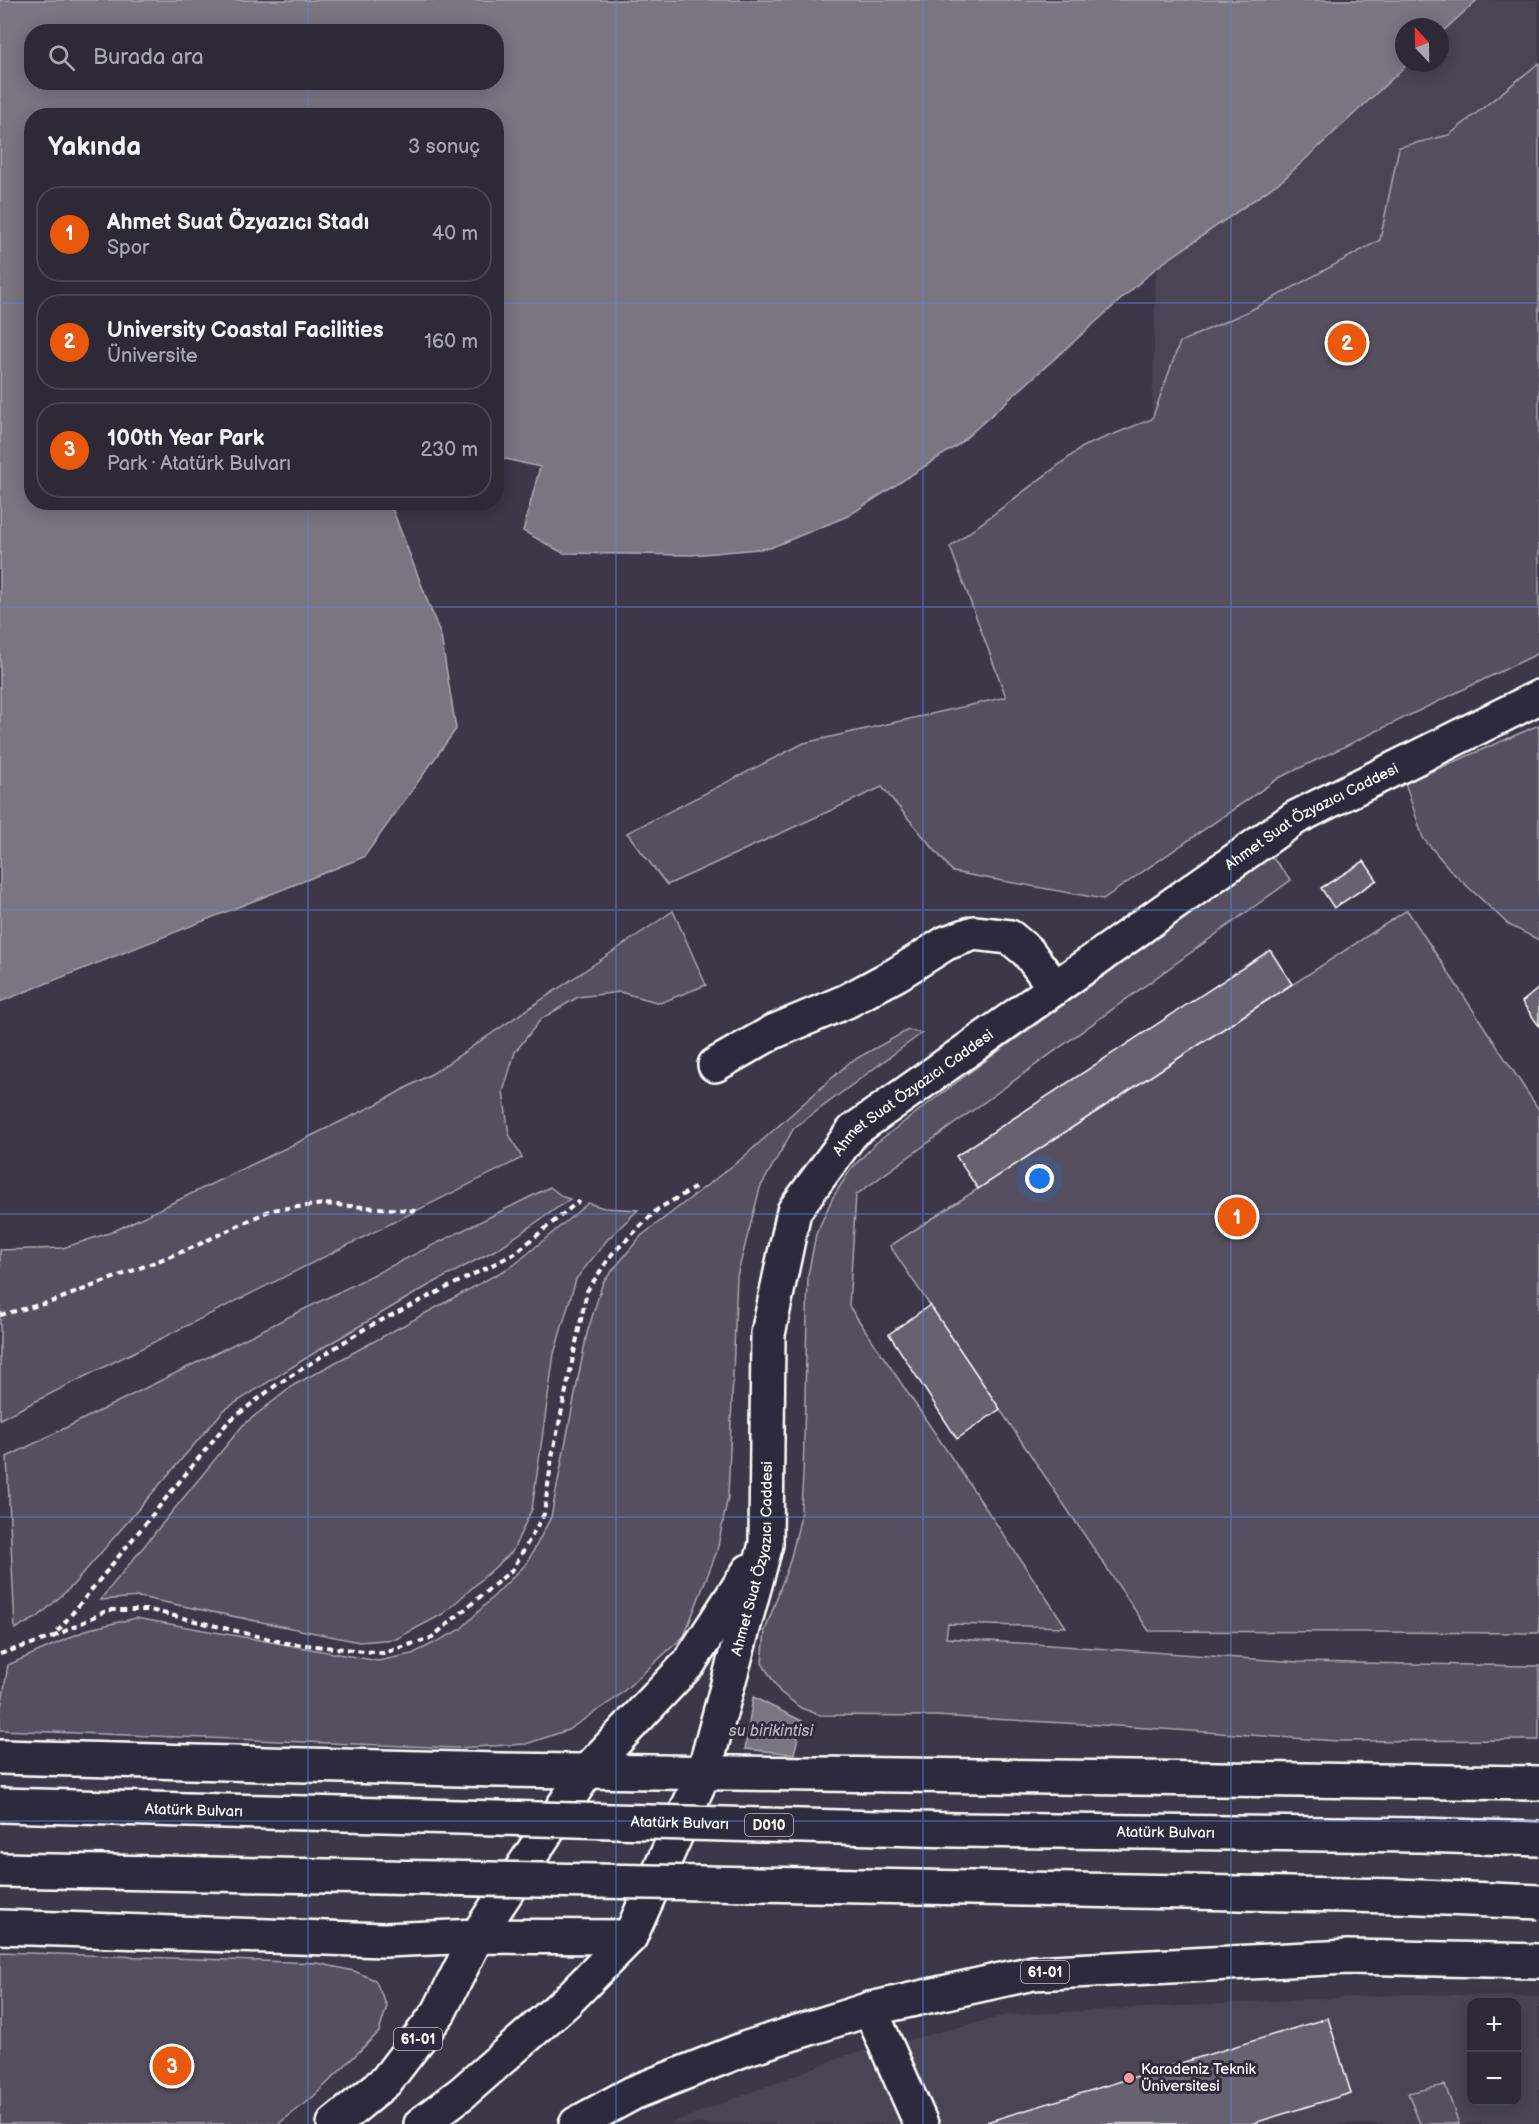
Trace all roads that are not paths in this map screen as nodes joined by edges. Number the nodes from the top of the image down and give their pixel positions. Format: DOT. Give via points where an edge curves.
graph roads {
  1 [pos="1539,697"];
  2 [pos="1056,988"];
  3 [pos="715,1065"];
  4 [pos="766,1544"];
  5 [pos="0,1757"];
  6 [pos="587,1771"];
  7 [pos="704,1772"];
  8 [pos="1539,1783"];
  9 [pos="0,1805"];
  10 [pos="1539,1839"];
  11 [pos="0,1870"];
  12 [pos="1539,1902"];
  13 [pos="0,1927"];
  14 [pos="477,1936"];
  15 [pos="630,1936"];
  16 [pos="1539,1961"];
  17 [pos="870,2009"];
  18 [pos="334,2124"];
  19 [pos="422,2124"];
  20 [pos="576,2124"];
  21 [pos="921,2124"];
  1 -- 2 [label="main road, Ahmet Suat Özyazıcı Caddesi" via="1295,818"];
  2 -- 3 [label="main road" via="1028,952 1010,937 974,933 946,943 847,1001 773,1032"];
  2 -- 4 [label="main road, Ahmet Suat Özyazıcı Caddesi" via="853,1131 795,1212 768,1334"];
  4 -- 6 [label="main road" via="689,1663"];
  4 -- 7 [label="main road, Ahmet Suat Özyazıcı Caddesi"];
  5 -- 6 [label="main road"];
  6 -- 7 [label="main road"];
  6 -- 14 [label="main road, 61-01"];
  7 -- 8 [label="main road"];
  7 -- 15 [label="main road, Ahmet Suat Özyazıcı Caddesi"];
  9 -- 10 [label="main road, Atatürk Bulvarı / D010, bridge" via="955,1830"];
  11 -- 12 [label="main road, bridge" via="1397,1896"];
  13 -- 14 [label="main road" via="384,1940"];
  14 -- 15 [label="main road"];
  14 -- 18 [label="main road, 61-01" via="439,2012 386,2081"];
  15 -- 19 [label="main road, Ahmet Suat Özyazıcı Caddesi" via="567,2001"];
  16 -- 17 [label="main road, 61-01" via="1348,1957 1033,1973"];
  17 -- 20 [label="main road, 61-01" via="747,2048 633,2093"];
  17 -- 21 [label="main road"];
}
